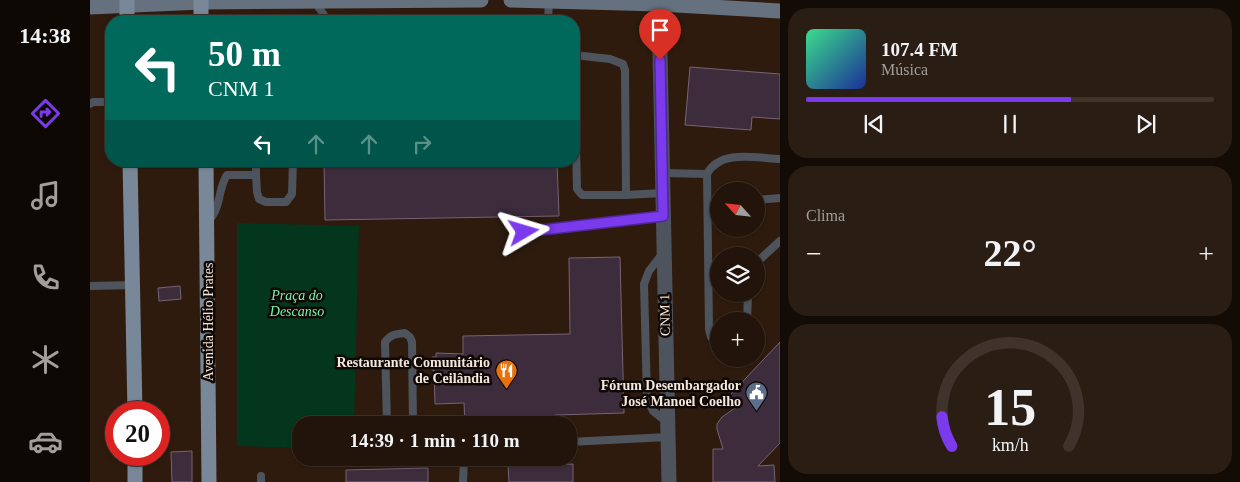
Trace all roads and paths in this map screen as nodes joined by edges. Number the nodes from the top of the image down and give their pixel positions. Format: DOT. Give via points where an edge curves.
graph roads {
  1 [pos="481,0"];
  2 [pos="511,0"];
  3 [pos="201,1"];
  4 [pos="315,2"];
  5 [pos="549,2"];
  6 [pos="127,3"];
  7 [pos="659,4"];
  8 [pos="90,7"];
  9 [pos="780,11"];
  10 [pos="201,15"];
  11 [pos="324,15"];
  12 [pos="548,15"];
  13 [pos="580,56"];
  14 [pos="105,102"];
  15 [pos="90,104"];
  16 [pos="780,159"];
  17 [pos="130,167"];
  18 [pos="206,167"];
  19 [pos="256,167"];
  20 [pos="293,167"];
  21 [pos="577,167"];
  22 [pos="662,173"];
  23 [pos="707,174"];
  24 [pos="256,175"];
  25 [pos="662,193"];
  26 [pos="626,196"];
  27 [pos="780,198"];
  28 [pos="765,199"];
  29 [pos="708,203"];
  30 [pos="663,216"];
  31 [pos="207,222"];
  32 [pos="524,232"];
  33 [pos="780,241"];
  34 [pos="765,255"];
  35 [pos="133,285"];
  36 [pos="90,286"];
  37 [pos="710,332"];
  38 [pos="135,401"];
  39 [pos="387,416"];
  40 [pos="413,416"];
  41 [pos="667,429"];
  42 [pos="577,441"];
  43 [pos="135,466"];
  44 [pos="464,466"];
  45 [pos="135,482"];
  46 [pos="209,482"];
  47 [pos="463,482"];
  48 [pos="669,482"];
  1 -- 4 [label="main road"];
  2 -- 5 [label="main road"];
  3 -- 4 [label="main road"];
  3 -- 6 [label="main road"];
  3 -- 10 [label="main road"];
  4 -- 11 [label="lane"];
  5 -- 7 [label="main road"];
  5 -- 12 [label="lane"];
  6 -- 8 [label="main road"];
  7 -- 9 [label="main road"];
  7 -- 22 [label="street, CNM 1"];
  13 -- 26 [label="lane" via="610,58 623,64 625,70"];
  14 -- 15 [label="lane"];
  16 -- 23 [label="lane" via="724,159 713,165"];
  17 -- 35 [label="main road"];
  18 -- 31 [label="main road, Avenida Hélio Prates"];
  19 -- 24 [label="lane"];
  20 -- 24 [label="lane" via="292,194 286,202 259,199"];
  21 -- 26 [label="lane" via="577,189 582,195"];
  22 -- 23 [label="lane"];
  22 -- 25 [label="street, CNM 1"];
  23 -- 29 [label="lane"];
  24 -- 31 [label="lane" via="228,175 223,181 217,210"];
  25 -- 26 [label="lane"];
  25 -- 30 [label="street, CNM 1"];
  27 -- 28 [label="lane"];
  29 -- 37 [label="lane"];
  30 -- 32 [label="lane"];
  30 -- 41 [label="street, CNM 1"];
  31 -- 46 [label="main road, Avenida Hélio Prates"];
  33 -- 34 [label="lane"];
  35 -- 36 [label="lane"];
  35 -- 38 [label="main road"];
  39 -- 40 [label="lane" via="385,342 389,336 405,333 412,342"];
  41 -- 42 [label="lane"];
  41 -- 48 [label="street, CNM 1"];
  43 -- 45 [label="main road"];
  44 -- 47 [label="lane"];
}
